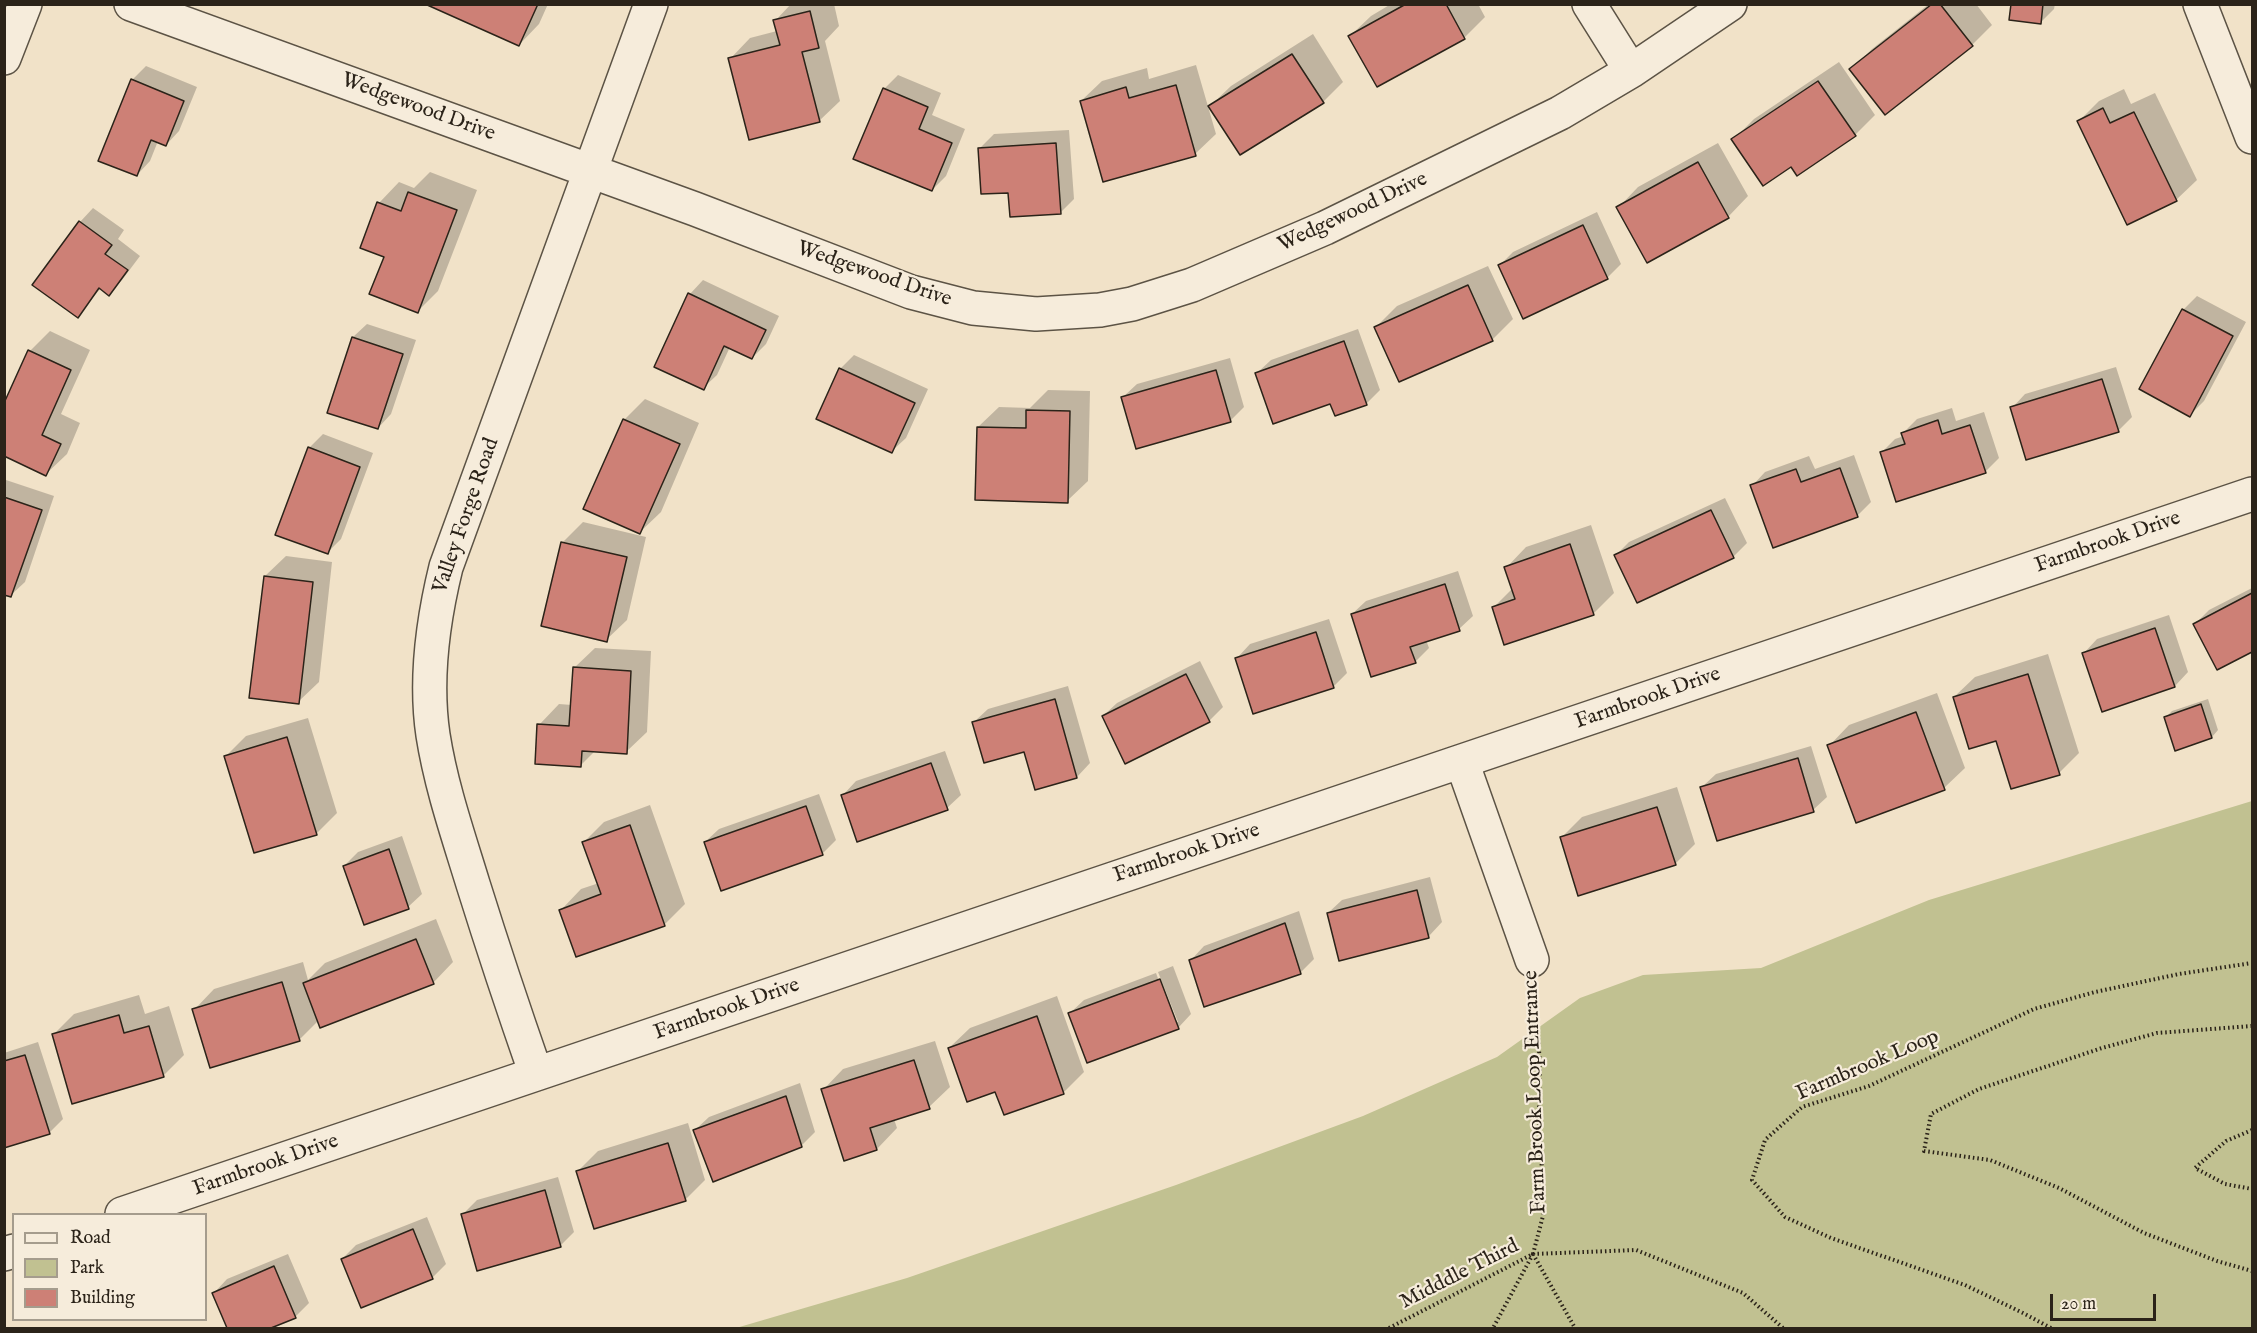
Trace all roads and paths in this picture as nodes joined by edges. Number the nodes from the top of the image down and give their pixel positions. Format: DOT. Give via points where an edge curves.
graph roads {
  1 [pos="25,4"];
  2 [pos="131,4"];
  3 [pos="651,4"];
  4 [pos="1589,4"];
  5 [pos="1730,4"];
  6 [pos="2200,4"];
  7 [pos="4,58"];
  8 [pos="1631,71"];
  9 [pos="2253,137"];
  10 [pos="591,172"];
  11 [pos="2253,494"];
  12 [pos="1462,762"];
  13 [pos="1532,960"];
  14 [pos="2253,963"];
  15 [pos="2253,1026"];
  16 [pos="536,1074"];
  17 [pos="2253,1131"];
  18 [pos="2253,1189"];
  19 [pos="128,1213"];
  20 [pos="1533,1254"];
  21 [pos="2253,1271"];
  22 [pos="1389,1329"];
  23 [pos="1493,1329"];
  24 [pos="1575,1329"];
  25 [pos="1783,1329"];
  26 [pos="2051,1329"];
  1 -- 7 [label="street"];
  2 -- 10 [label="street, Wedgewood Drive"];
  3 -- 10 [label="street, Valley Forge Road"];
  4 -- 8 [label="street"];
  5 -- 8 [label="street, Wedgewood Drive"];
  6 -- 9 [label="street"];
  8 -- 10 [label="street, Wedgewood Drive" via="1560,113 1325,228 1192,285 1100,310 1036,314 973,308 932,297"];
  10 -- 16 [label="street, Valley Forge Road" via="446,567 430,666 433,733 445,794"];
  11 -- 12 [label="street, Farmbrook Drive"];
  12 -- 13 [label="street, Farm Brook Loop Entrance"];
  12 -- 16 [label="street, Farmbrook Drive"];
  13 -- 20 [label="path, Farm Brook Loop Entrance" via="1544,1212"];
  14 -- 26 [label="path, Farmbrook Loop" via="2095,992 2034,1010 1869,1086 1802,1107 1765,1140 1752,1180 1785,1217 1831,1238 1965,1285"];
  15 -- 21 [label="path" via="2157,1033 1979,1089 1931,1114 1924,1151 1989,1160 2059,1188 2144,1233"];
  16 -- 19 [label="street, Farmbrook Drive"];
  17 -- 18 [label="path" via="2226,1141 2195,1168 2225,1184"];
  20 -- 22 [label="path, Midddle Third"];
  20 -- 23 [label="path, Midddle Third"];
  20 -- 24 [label="path"];
  20 -- 25 [label="path" via="1636,1250 1743,1293"];
}
